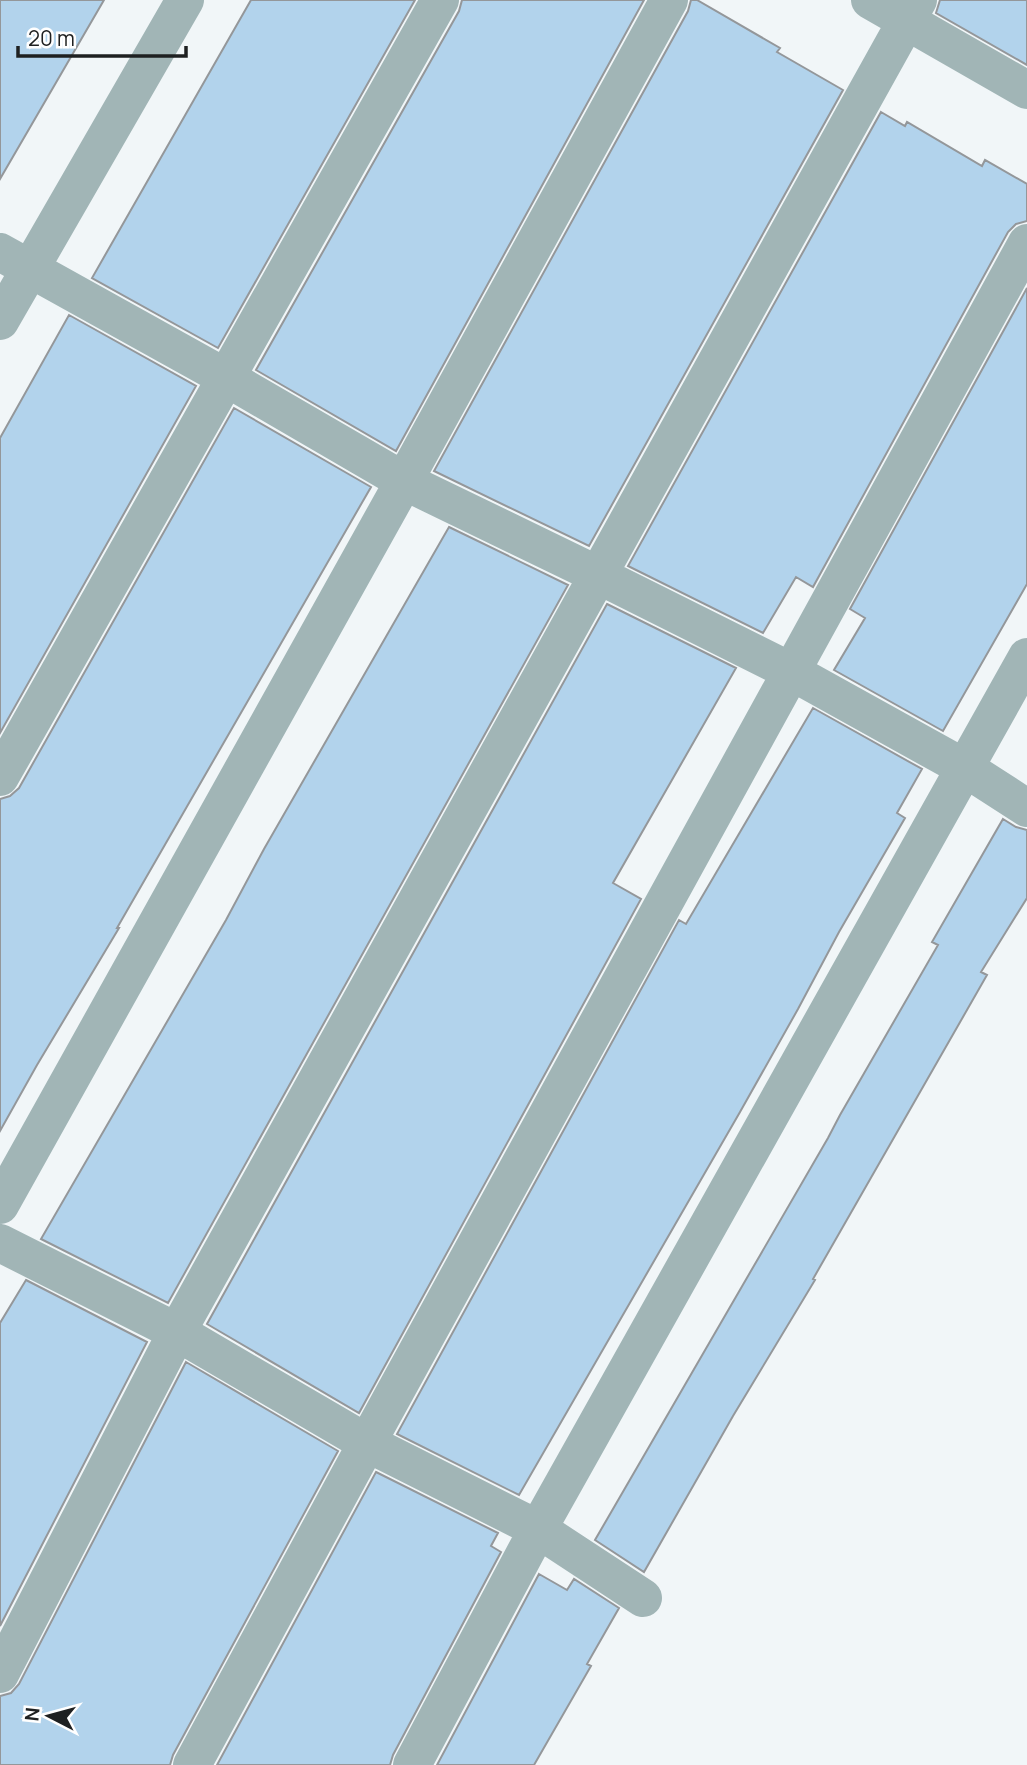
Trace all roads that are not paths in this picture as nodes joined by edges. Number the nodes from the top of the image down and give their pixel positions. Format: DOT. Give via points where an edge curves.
graph roads {
  1 [pos="185,0"];
  2 [pos="440,0"];
  3 [pos="669,0"];
  4 [pos="870,0"];
  5 [pos="912,10"];
  6 [pos="1027,90"];
  7 [pos="1027,243"];
  8 [pos="15,260"];
  9 [pos="0,321"];
  10 [pos="225,377"];
  11 [pos="404,481"];
  12 [pos="598,575"];
  13 [pos="1027,657"];
  14 [pos="792,672"];
  15 [pos="965,768"];
  16 [pos="0,777"];
  17 [pos="1027,808"];
  18 [pos="0,1205"];
  19 [pos="0,1243"];
  20 [pos="177,1332"];
  21 [pos="367,1443"];
  22 [pos="538,1529"];
  23 [pos="643,1598"];
  24 [pos="0,1674"];
  25 [pos="192,1765"];
  26 [pos="412,1765"];
  1 -- 8 [label="street"];
  2 -- 10 [label="street"];
  3 -- 11 [label="street"];
  4 -- 5 [label="street"];
  5 -- 6 [label="street"];
  5 -- 12 [label="street"];
  7 -- 14 [label="street"];
  8 -- 9 [label="street"];
  8 -- 10 [label="street"];
  10 -- 11 [label="street"];
  10 -- 16 [label="street"];
  11 -- 12 [label="street"];
  11 -- 18 [label="street"];
  12 -- 14 [label="street"];
  12 -- 20 [label="street"];
  13 -- 15 [label="street"];
  14 -- 15 [label="street"];
  14 -- 21 [label="street"];
  15 -- 17 [label="street"];
  15 -- 22 [label="street"];
  19 -- 20 [label="street"];
  20 -- 21 [label="street"];
  20 -- 24 [label="street"];
  21 -- 22 [label="street"];
  21 -- 25 [label="street"];
  22 -- 23 [label="street"];
  22 -- 26 [label="street"];
}
